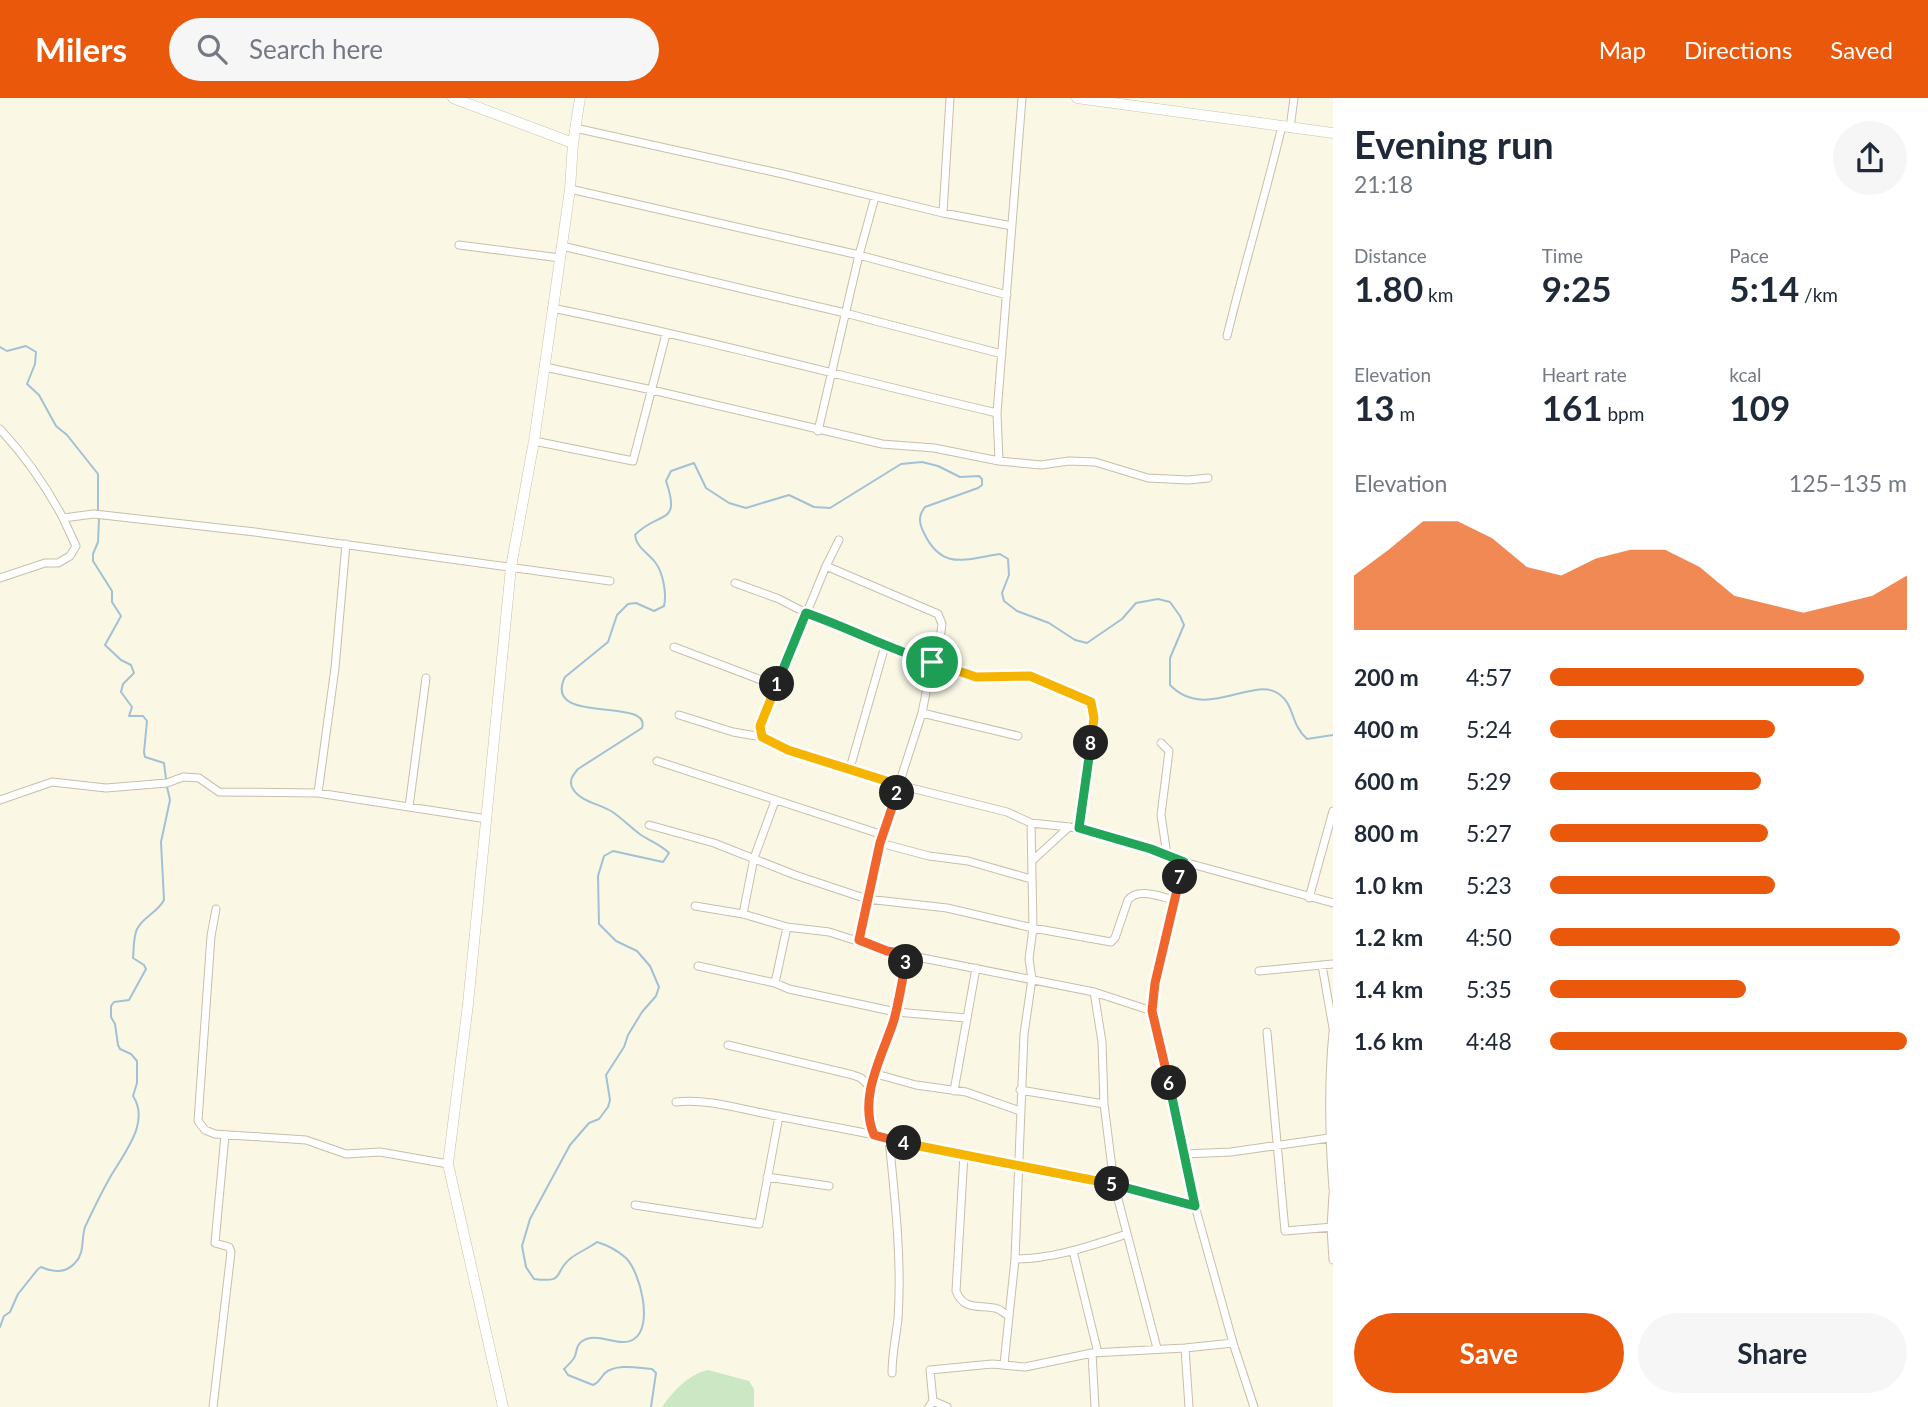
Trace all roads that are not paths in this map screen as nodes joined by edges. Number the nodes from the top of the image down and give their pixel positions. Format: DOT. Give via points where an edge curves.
graph roads {
  1 [pos="453,98"];
  2 [pos="580,98"];
  3 [pos="950,98"];
  4 [pos="1021,98"];
  5 [pos="1077,98"];
  6 [pos="1084,98"];
  7 [pos="1294,98"];
  8 [pos="1286,127"];
  9 [pos="575,128"];
  10 [pos="1333,133"];
  11 [pos="573,143"];
  12 [pos="570,188"];
  13 [pos="875,197"];
  14 [pos="943,214"];
  15 [pos="1012,226"];
  16 [pos="459,245"];
  17 [pos="562,246"];
  18 [pos="859,255"];
  19 [pos="560,258"];
  20 [pos="1007,295"];
  21 [pos="552,308"];
  22 [pos="845,313"];
  23 [pos="666,334"];
  24 [pos="1227,336"];
  25 [pos="1002,354"];
  26 [pos="545,367"];
  27 [pos="832,374"];
  28 [pos="652,390"];
  29 [pos="997,413"];
  30 [pos="0,429"];
  31 [pos="818,431"];
  32 [pos="534,441"];
  33 [pos="999,461"];
  34 [pos="1208,478"];
  35 [pos="63,518"];
  36 [pos="839,540"];
  37 [pos="346,544"];
  38 [pos="826,566"];
  39 [pos="511,567"];
  40 [pos="0,578"];
  41 [pos="610,582"];
  42 [pos="735,583"];
  43 [pos="806,613"];
  44 [pos="886,646"];
  45 [pos="674,647"];
  46 [pos="932,662"];
  47 [pos="426,678"];
  48 [pos="776,686"];
  49 [pos="922,713"];
  50 [pos="679,715"];
  51 [pos="1018,736"];
  52 [pos="762,737"];
  53 [pos="1161,743"];
  54 [pos="657,761"];
  55 [pos="850,768"];
  56 [pos="899,785"];
  57 [pos="318,793"];
  58 [pos="0,800"];
  59 [pos="775,801"];
  60 [pos="409,807"];
  61 [pos="1333,813"];
  62 [pos="486,819"];
  63 [pos="1031,823"];
  64 [pos="649,825"];
  65 [pos="1069,827"];
  66 [pos="1079,828"];
  67 [pos="882,839"];
  68 [pos="1167,855"];
  69 [pos="754,858"];
  70 [pos="1033,860"];
  71 [pos="1184,862"];
  72 [pos="1031,879"];
  73 [pos="1309,898"];
  74 [pos="867,899"];
  75 [pos="1175,900"];
  76 [pos="1333,903"];
  77 [pos="695,906"];
  78 [pos="216,909"];
  79 [pos="743,914"];
  80 [pos="786,927"];
  81 [pos="1033,928"];
  82 [pos="859,940"];
  83 [pos="908,954"];
  84 [pos="1333,964"];
  85 [pos="1322,965"];
  86 [pos="698,966"];
  87 [pos="976,968"];
  88 [pos="1259,971"];
  89 [pos="1032,979"];
  90 [pos="775,983"];
  91 [pos="1094,992"];
  92 [pos="1331,1003"];
  93 [pos="1152,1011"];
  94 [pos="896,1012"];
  95 [pos="966,1018"];
  96 [pos="1333,1030"];
  97 [pos="1267,1032"];
  98 [pos="728,1045"];
  99 [pos="876,1074"];
  100 [pos="870,1087"];
  101 [pos="1020,1090"];
  102 [pos="954,1091"];
  103 [pos="1331,1095"];
  104 [pos="676,1102"];
  105 [pos="1104,1104"];
  106 [pos="1020,1111"];
  107 [pos="779,1116"];
  108 [pos="225,1135"];
  109 [pos="874,1135"];
  110 [pos="1329,1138"];
  111 [pos="889,1140"];
  112 [pos="1278,1144"];
  113 [pos="1184,1154"];
  114 [pos="964,1155"];
  115 [pos="448,1164"];
  116 [pos="1020,1166"];
  117 [pos="767,1177"];
  118 [pos="1114,1184"];
  119 [pos="829,1186"];
  120 [pos="1333,1191"];
  121 [pos="635,1205"];
  122 [pos="1195,1206"];
  123 [pos="1332,1228"];
  124 [pos="1127,1234"];
  125 [pos="1073,1251"];
  126 [pos="1015,1258"];
  127 [pos="1333,1260"];
  128 [pos="1009,1316"];
  129 [pos="1233,1343"];
  130 [pos="1157,1348"];
  131 [pos="1185,1348"];
  132 [pos="1095,1353"];
  133 [pos="1004,1364"];
  134 [pos="892,1373"];
  135 [pos="931,1404"];
  136 [pos="213,1407"];
  137 [pos="503,1407"];
  138 [pos="947,1407"];
  139 [pos="1095,1407"];
  140 [pos="1189,1407"];
  141 [pos="1254,1407"];
  1 -- 11 [label="street"];
  2 -- 9 [label="street"];
  3 -- 14 [label="street"];
  4 -- 15 [label="street"];
  5 -- 6 [label="street"];
  6 -- 8 [label="street"];
  7 -- 8 [label="street"];
  8 -- 10 [label="street"];
  8 -- 24 [label="street" via="1248,248"];
  9 -- 11 [label="street"];
  9 -- 13 [label="street"];
  11 -- 12 [label="street"];
  12 -- 17 [label="street"];
  12 -- 18 [label="street"];
  13 -- 14 [label="street"];
  13 -- 18 [label="street"];
  14 -- 15 [label="street"];
  15 -- 20 [label="street"];
  16 -- 19 [label="street"];
  17 -- 19 [label="street"];
  17 -- 22 [label="street"];
  18 -- 20 [label="street"];
  18 -- 22 [label="street"];
  19 -- 21 [label="street"];
  20 -- 25 [label="street"];
  21 -- 23 [label="street"];
  21 -- 26 [label="street"];
  22 -- 25 [label="street"];
  22 -- 27 [label="street"];
  23 -- 27 [label="street"];
  23 -- 28 [label="street"];
  25 -- 29 [label="street"];
  26 -- 28 [label="street"];
  26 -- 32 [label="street"];
  27 -- 29 [label="street"];
  27 -- 31 [label="street"];
  28 -- 31 [label="street"];
  28 -- 32 [label="street" via="633,461"];
  29 -- 33 [label="street"];
  30 -- 35 [label="street" via="20,451"];
  31 -- 33 [label="street"];
  32 -- 39 [label="street"];
  33 -- 34 [label="street" via="1041,465 1095,462 1149,478"];
  35 -- 37 [label="street" via="94,514"];
  35 -- 40 [label="street" via="76,546 70,556"];
  36 -- 38 [label="street"];
  37 -- 39 [label="street"];
  37 -- 57 [label="street"];
  38 -- 43 [label="street"];
  38 -- 46 [label="street" via="938,614 942,624"];
  39 -- 41 [label="street"];
  39 -- 62 [label="street"];
  42 -- 43 [label="street"];
  43 -- 44 [label="street"];
  43 -- 48 [label="street"];
  44 -- 46 [label="street"];
  44 -- 55 [label="street"];
  45 -- 48 [label="street"];
  46 -- 49 [label="street"];
  46 -- 66 [label="street" via="976,677 1030,676 1091,702 1094,718"];
  47 -- 60 [label="street"];
  48 -- 52 [label="street" via="760,726"];
  49 -- 51 [label="street"];
  49 -- 56 [label="street"];
  50 -- 52 [label="street"];
  52 -- 55 [label="street" via="788,750"];
  53 -- 68 [label="street" via="1169,751 1161,815"];
  54 -- 59 [label="street"];
  55 -- 56 [label="street"];
  56 -- 63 [label="street" via="1007,812"];
  56 -- 67 [label="street"];
  57 -- 58 [label="street" via="219,792 199,778 183,777 167,783 106,788 52,782"];
  57 -- 60 [label="street"];
  59 -- 67 [label="street" via="794,804"];
  59 -- 69 [label="street"];
  60 -- 62 [label="street"];
  61 -- 73 [label="street"];
  62 -- 115 [label="street"];
  63 -- 65 [label="street"];
  63 -- 70 [label="street"];
  64 -- 69 [label="street"];
  65 -- 66 [label="street"];
  65 -- 70 [label="street"];
  66 -- 68 [label="street"];
  67 -- 72 [label="street" via="929,856 968,861"];
  67 -- 74 [label="street"];
  68 -- 71 [label="street"];
  69 -- 74 [label="street"];
  69 -- 79 [label="street"];
  70 -- 72 [label="street"];
  71 -- 73 [label="street"];
  71 -- 75 [label="street"];
  72 -- 81 [label="street"];
  73 -- 76 [label="street"];
  74 -- 81 [label="street" via="947,908"];
  74 -- 82 [label="street"];
  75 -- 81 [label="street" via="1132,894 1111,942"];
  75 -- 93 [label="street"];
  77 -- 79 [label="street"];
  78 -- 108 [label="street" via="198,1121 205,1130"];
  79 -- 80 [label="street"];
  80 -- 82 [label="street"];
  80 -- 90 [label="street"];
  81 -- 89 [label="street"];
  82 -- 83 [label="street"];
  83 -- 87 [label="street"];
  83 -- 94 [label="street"];
  84 -- 85 [label="street"];
  85 -- 88 [label="street"];
  85 -- 92 [label="street"];
  86 -- 90 [label="street"];
  87 -- 89 [label="street"];
  87 -- 95 [label="street"];
  89 -- 91 [label="street"];
  89 -- 101 [label="street"];
  90 -- 94 [label="street"];
  91 -- 93 [label="street"];
  91 -- 105 [label="street" via="1102,1042"];
  92 -- 96 [label="street"];
  93 -- 113 [label="street"];
  94 -- 95 [label="street"];
  94 -- 99 [label="street"];
  95 -- 102 [label="street"];
  96 -- 103 [label="street"];
  97 -- 112 [label="street"];
  98 -- 100 [label="street" via="853,1075"];
  99 -- 100 [label="street"];
  99 -- 102 [label="street"];
  100 -- 109 [label="street" via="867,1112"];
  101 -- 105 [label="street"];
  101 -- 106 [label="street"];
  102 -- 106 [label="street"];
  103 -- 110 [label="street"];
  104 -- 107 [label="street" via="697,1100"];
  105 -- 118 [label="street"];
  106 -- 116 [label="street"];
  107 -- 109 [label="street"];
  107 -- 117 [label="street"];
  108 -- 115 [label="street" via="306,1140 346,1154 380,1152"];
  108 -- 136 [label="street" via="215,1243 231,1252"];
  109 -- 111 [label="street"];
  110 -- 112 [label="street"];
  110 -- 120 [label="street"];
  111 -- 114 [label="street"];
  111 -- 134 [label="street" via="898,1272"];
  112 -- 113 [label="street"];
  112 -- 123 [label="street" via="1284,1231"];
  113 -- 122 [label="street"];
  114 -- 116 [label="street"];
  114 -- 128 [label="street" via="956,1291 966,1304 998,1309"];
  115 -- 137 [label="street"];
  116 -- 118 [label="street"];
  116 -- 126 [label="street"];
  117 -- 119 [label="street"];
  117 -- 121 [label="street" via="759,1224"];
  118 -- 122 [label="street"];
  118 -- 124 [label="street"];
  120 -- 123 [label="street"];
  122 -- 129 [label="street"];
  123 -- 127 [label="street"];
  124 -- 125 [label="street"];
  124 -- 130 [label="street"];
  125 -- 126 [label="street" via="1036,1259"];
  125 -- 132 [label="street"];
  126 -- 128 [label="street"];
  128 -- 133 [label="street"];
  129 -- 131 [label="street"];
  129 -- 141 [label="street"];
  130 -- 131 [label="street"];
  130 -- 132 [label="street"];
  131 -- 140 [label="street"];
  132 -- 133 [label="street" via="1025,1367"];
  132 -- 139 [label="street"];
  133 -- 135 [label="street" via="930,1370"];
  135 -- 138 [label="street"];
}
